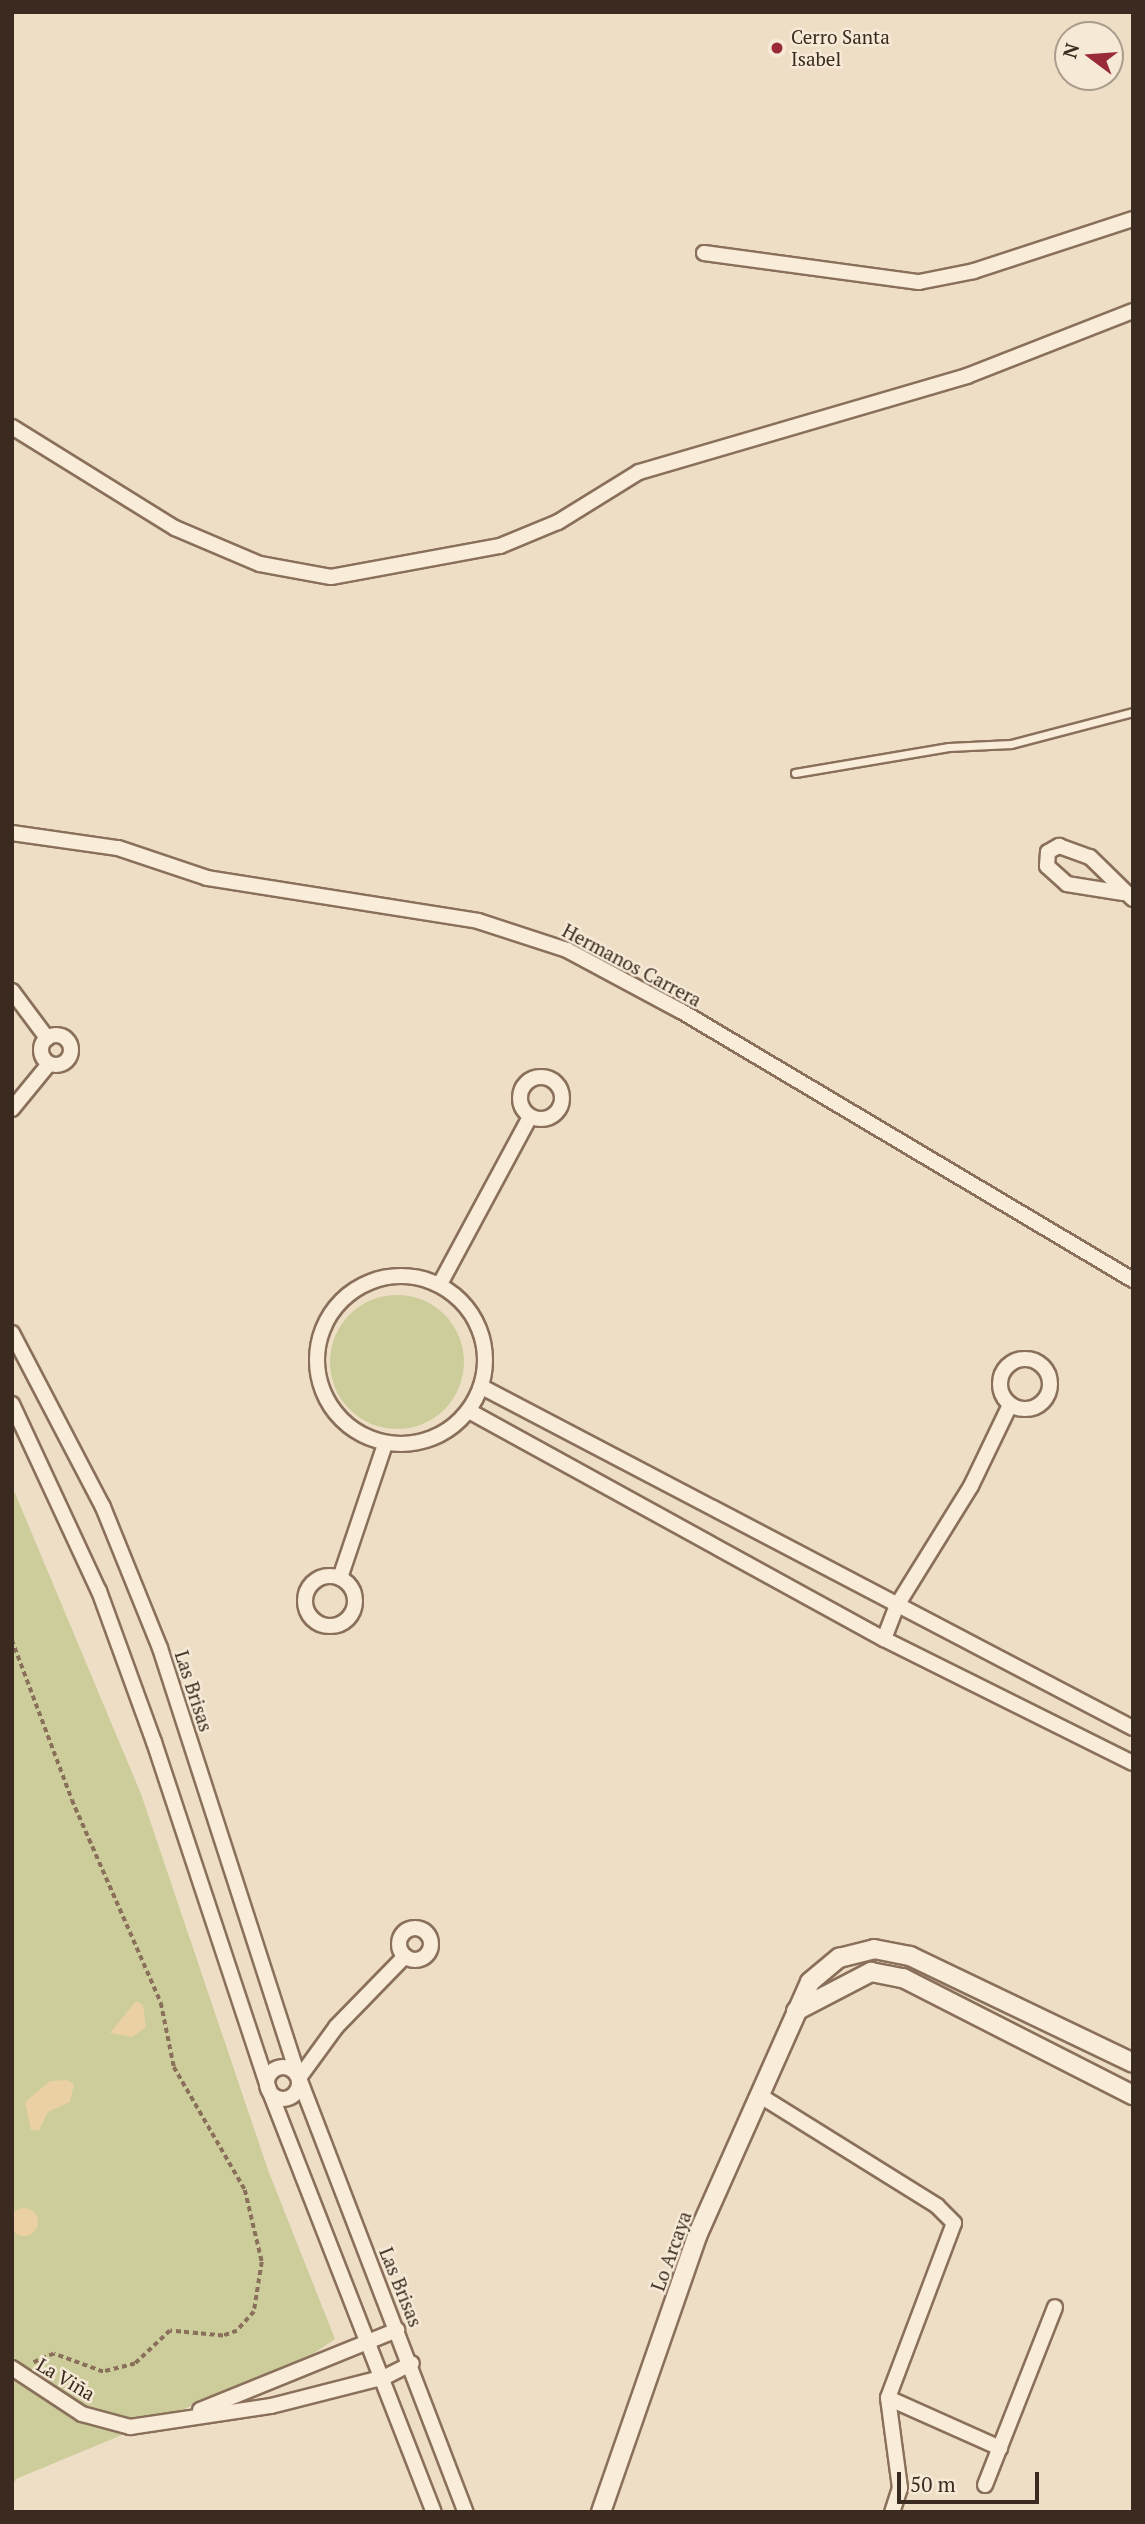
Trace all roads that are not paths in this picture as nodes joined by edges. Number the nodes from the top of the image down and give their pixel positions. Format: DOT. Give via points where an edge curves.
graph roads {
  1 [pos="1133,219"];
  2 [pos="704,253"];
  3 [pos="1133,312"];
  4 [pos="12,428"];
  5 [pos="1133,712"];
  6 [pos="794,773"];
  7 [pos="12,833"];
  8 [pos="1128,896"];
  9 [pos="12,991"];
  10 [pos="47,1038"];
  11 [pos="49,1064"];
  12 [pos="12,1109"];
  13 [pos="530,1117"];
  14 [pos="1133,1280"];
  15 [pos="440,1284"];
  16 [pos="12,1333"];
  17 [pos="482,1387"];
  18 [pos="12,1405"];
  19 [pos="1010,1405"];
  20 [pos="469,1411"];
  21 [pos="385,1444"];
  22 [pos="340,1578"];
  23 [pos="896,1607"];
  24 [pos="884,1639"];
  25 [pos="1133,1728"];
  26 [pos="1133,1763"];
  27 [pos="405,1956"];
  28 [pos="796,2011"];
  29 [pos="1133,2063"];
  30 [pos="299,2078"];
  31 [pos="268,2087"];
  32 [pos="759,2095"];
  33 [pos="1133,2095"];
  34 [pos="1055,2307"];
  35 [pos="397,2330"];
  36 [pos="370,2342"];
  37 [pos="412,2362"];
  38 [pos="16,2371"];
  39 [pos="385,2377"];
  40 [pos="888,2398"];
  41 [pos="184,2417"];
  42 [pos="1000,2448"];
  43 [pos="985,2485"];
  44 [pos="434,2512"];
  45 [pos="466,2512"];
  46 [pos="601,2512"];
  47 [pos="892,2512"];
  1 -- 2 [label="street" via="974,271 919,282"];
  3 -- 4 [label="street" via="967,376 639,472 558,522 500,546 331,577 260,564 175,528"];
  5 -- 6 [label="lane" via="1011,744 948,747"];
  7 -- 14 [label="street, Hermanos Carrera" via="118,848 207,878 478,921 557,946 681,1011"];
  8 -- 8 [label="street" via="1090,857 1059,846 1048,852 1047,866 1067,884"];
  9 -- 10 [label="street"];
  10 -- 11 [label="street" via="41,1052"];
  10 -- 11 [label="street" via="63,1037 72,1050 62,1065"];
  11 -- 12 [label="street"];
  13 -- 15 [label="street"];
  15 -- 17 [label="street" via="464,1302 480,1328 486,1357"];
  15 -- 21 [label="street" via="412,1275 384,1277 357,1288 335,1307 321,1332 317,1361 327,1398 358,1433"];
  16 -- 30 [label="street, Las Brisas" via="103,1507 160,1648"];
  17 -- 20 [label="street"];
  17 -- 23 [label="street"];
  18 -- 31 [label="street" via="103,1604"];
  19 -- 23 [label="street" via="971,1486"];
  20 -- 21 [label="street" via="446,1432 417,1444"];
  20 -- 24 [label="street"];
  21 -- 22 [label="street"];
  23 -- 24 [label="street"];
  23 -- 25 [label="street"];
  24 -- 26 [label="street"];
  27 -- 30 [label="street" via="336,2026"];
  28 -- 29 [label="street, Lo Arcaya" via="810,1982 839,1958 874,1949 910,1956"];
  28 -- 32 [label="street, Lo Arcaya"];
  28 -- 33 [label="street" via="871,1972 904,1978"];
  30 -- 31 [label="street" via="292,2069 277,2068 268,2078"];
  30 -- 31 [label="street" via="298,2091 288,2099 275,2097"];
  30 -- 35 [label="street, Las Brisas"];
  31 -- 36 [label="street"];
  32 -- 40 [label="street" via="937,2206 954,2224"];
  32 -- 46 [label="street, Lo Arcaya" via="697,2236"];
  34 -- 42 [label="street"];
  35 -- 36 [label="street"];
  35 -- 37 [label="street, Las Brisas"];
  36 -- 39 [label="street"];
  36 -- 41 [label="street"];
  37 -- 39 [label="street"];
  37 -- 45 [label="street, Las Brisas"];
  38 -- 41 [label="street, La Viña" via="82,2414 130,2427"];
  39 -- 41 [label="street" via="271,2406"];
  39 -- 44 [label="street"];
  40 -- 42 [label="street"];
  40 -- 47 [label="street" via="900,2488"];
  42 -- 43 [label="street"];
}
